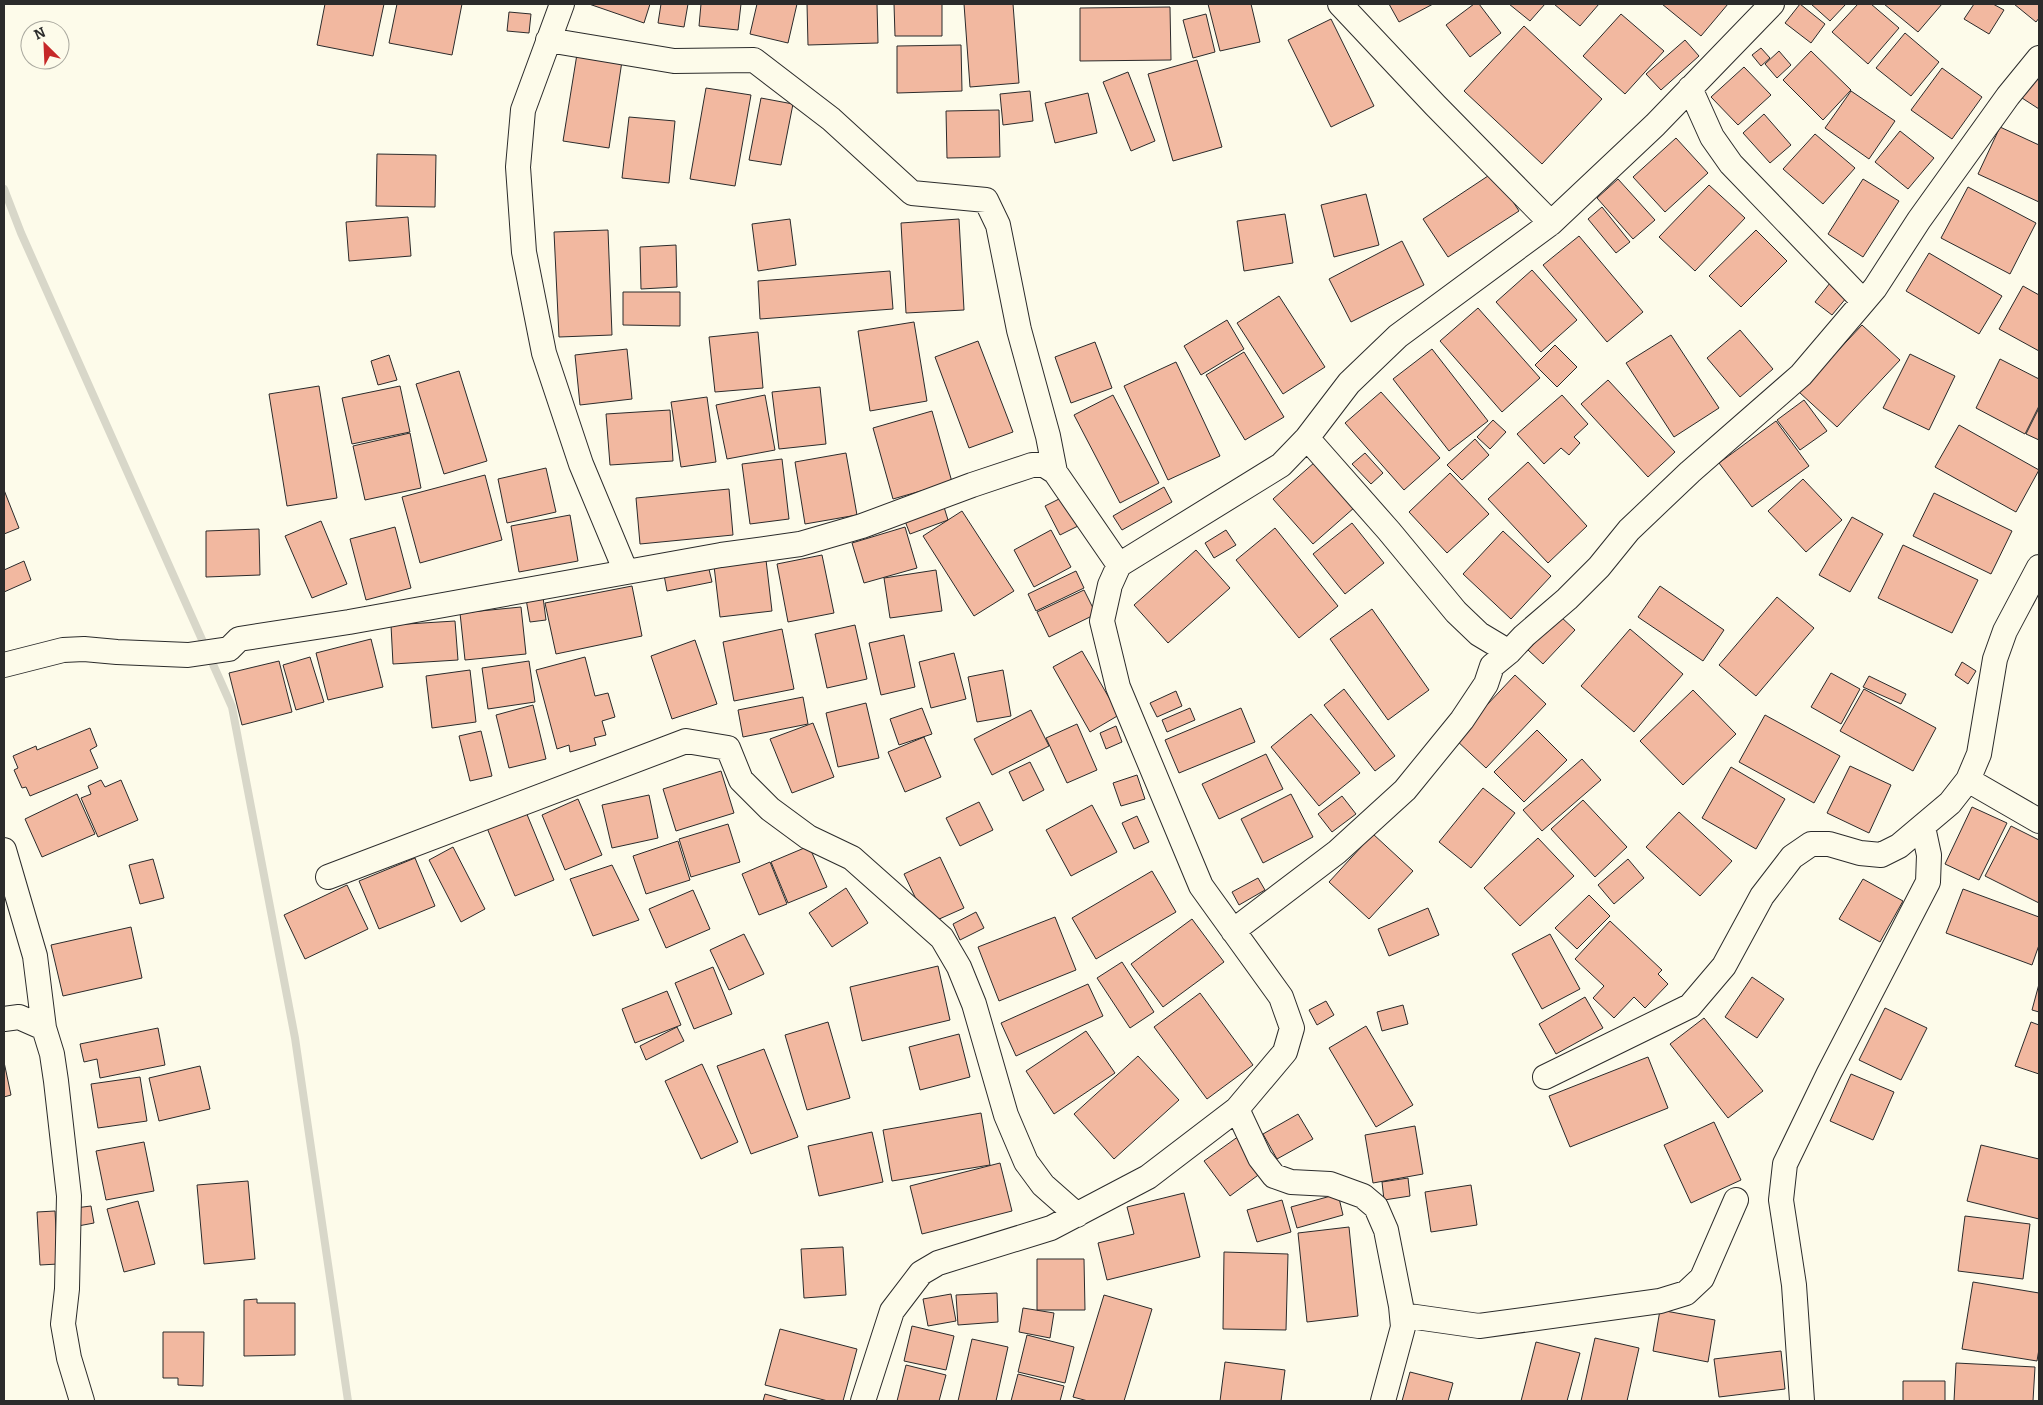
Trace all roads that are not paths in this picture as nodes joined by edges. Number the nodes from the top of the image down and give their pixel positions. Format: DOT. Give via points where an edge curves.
graph roads {
  1 [pos="562,4"];
  2 [pos="1340,4"];
  3 [pos="1772,4"];
  4 [pos="548,40"];
  5 [pos="2039,58"];
  6 [pos="1690,88"];
  7 [pos="1551,223"];
  8 [pos="1863,301"];
  9 [pos="1306,438"];
  10 [pos="1055,472"];
  11 [pos="1119,565"];
  12 [pos="2039,567"];
  13 [pos="626,572"];
  14 [pos="1509,652"];
  15 [pos="4,665"];
  16 [pos="1968,780"];
  17 [pos="2039,820"];
  18 [pos="1923,827"];
  19 [pos="4,850"];
  20 [pos="328,877"];
  21 [pos="1234,931"];
  22 [pos="4,1019"];
  23 [pos="44,1028"];
  24 [pos="1545,1077"];
  25 [pos="1236,1109"];
  26 [pos="1736,1200"];
  27 [pos="1077,1215"];
  28 [pos="1402,1315"];
  29 [pos="82,1401"];
  30 [pos="862,1401"];
  31 [pos="1383,1401"];
  32 [pos="1802,1401"];
  1 -- 4 [label="street"];
  2 -- 7 [label="street"];
  3 -- 6 [label="street"];
  4 -- 10 [label="street" via="674,62 754,60 831,120 912,193 986,200 998,225 1019,330"];
  4 -- 13 [label="street" via="523,110 518,167 524,252 544,353 582,464"];
  5 -- 8 [label="street" via="2008,96"];
  6 -- 7 [label="street"];
  6 -- 8 [label="street" via="1712,137 1731,164"];
  7 -- 9 [label="street" via="1398,336 1349,383"];
  8 -- 14 [label="street" via="1802,375 1690,472 1629,530 1567,599"];
  9 -- 11 [label="street" via="1281,465"];
  9 -- 14 [label="street" via="1456,612 1479,634"];
  10 -- 11 [label="street"];
  10 -- 13 [label="street" via="1044,465 1032,465 862,526 800,544"];
  11 -- 21 [label="street" via="1110,585 1102,621 1118,687 1202,886"];
  12 -- 16 [label="street" via="2005,631 1996,659 1979,754"];
  13 -- 15 [label="street" via="239,639 229,649 188,655 63,650"];
  14 -- 21 [label="street" via="1492,666 1486,684 1462,720 1405,790 1337,852"];
  16 -- 17 [label="street"];
  16 -- 18 [label="street" via="1950,804"];
  18 -- 24 [label="street" via="1881,855 1829,844 1810,844 1792,857 1762,896 1724,966 1690,1006"];
  18 -- 32 [label="street" via="1929,856 1928,882 1829,1073 1782,1176 1781,1200 1794,1285"];
  19 -- 23 [label="street" via="35,956"];
  20 -- 27 [label="street" via="686,741 728,748 741,780 770,809 808,836 852,858 942,938 959,967 974,1004 1006,1115 1026,1162 1043,1185"];
  21 -- 25 [label="street" via="1280,997 1292,1028 1285,1052"];
  22 -- 23 [label="street" via="20,1017"];
  23 -- 29 [label="street" via="52,1054 69,1196 63,1324"];
  25 -- 27 [label="street" via="1148,1177"];
  25 -- 28 [label="street" via="1260,1158 1274,1176 1291,1182 1330,1184 1363,1196 1376,1207 1386,1230"];
  26 -- 28 [label="street" via="1702,1278 1686,1293 1660,1301 1479,1326"];
  27 -- 30 [label="street" via="1051,1228 938,1263 921,1273 892,1311"];
  28 -- 31 [label="street" via="1403,1327"];
}
